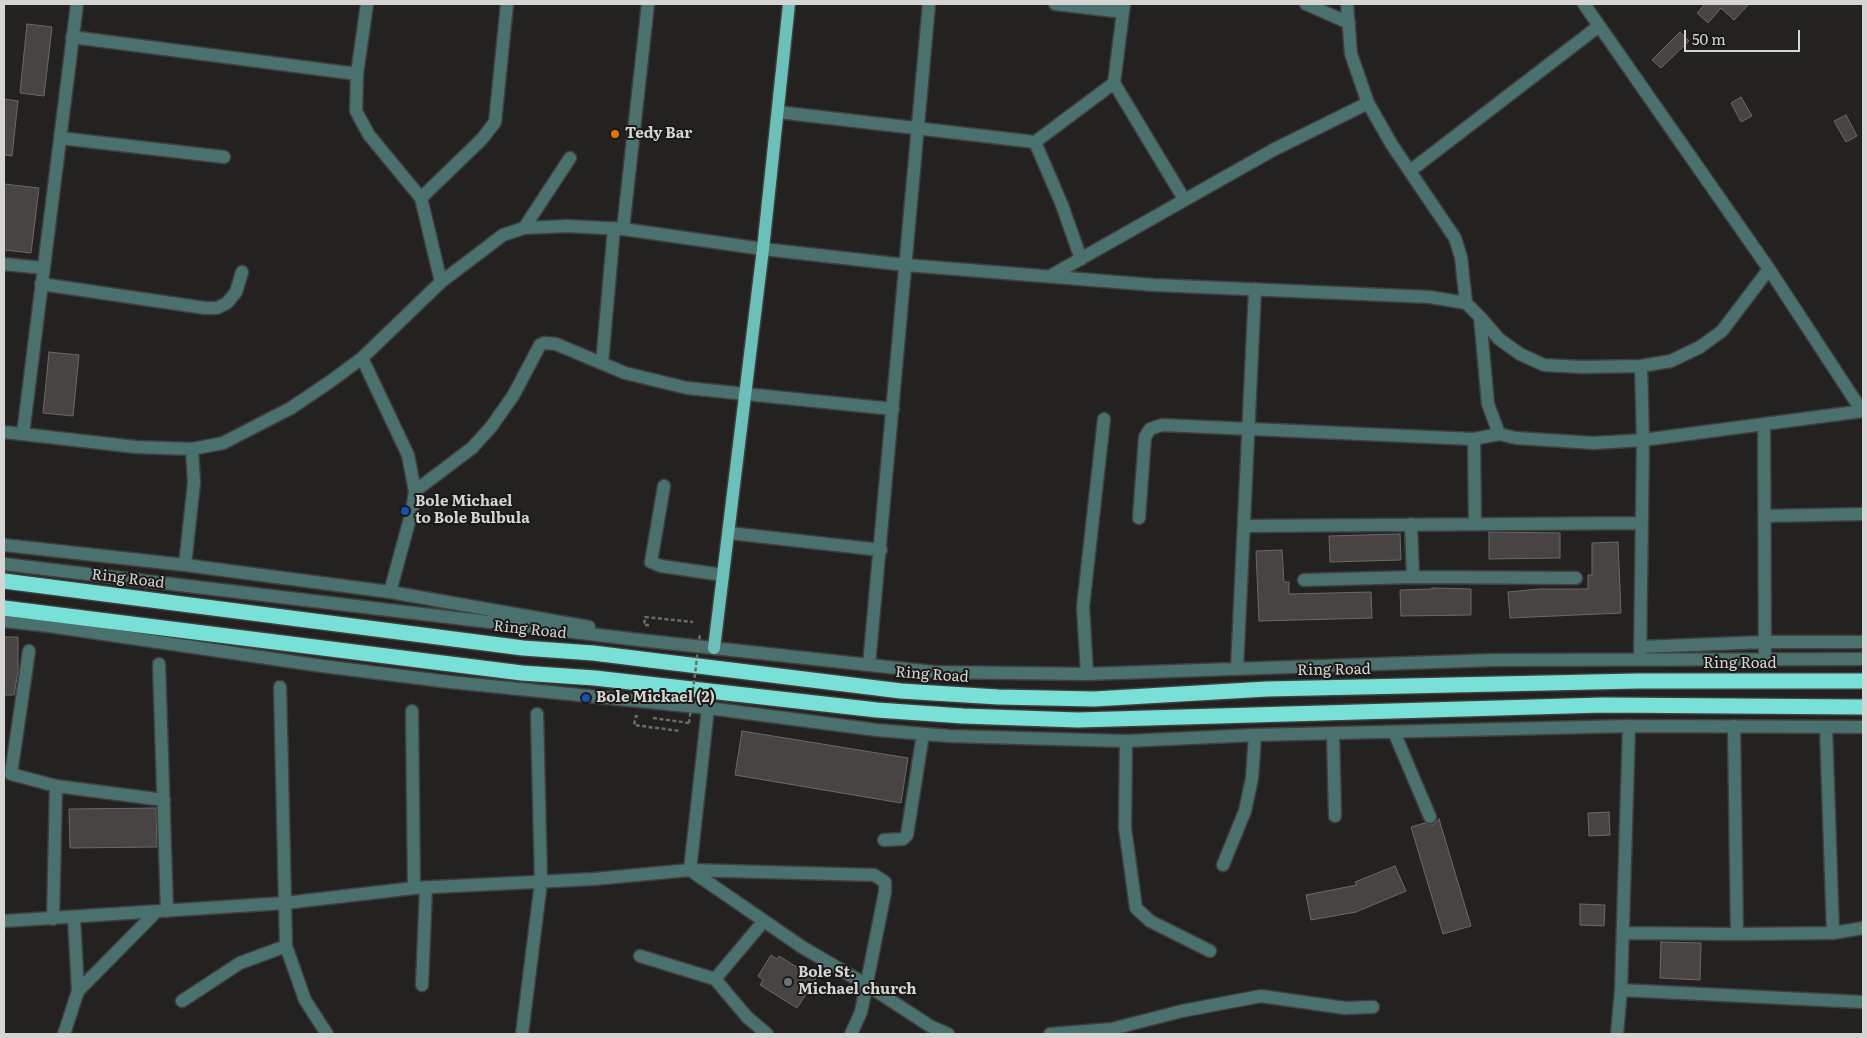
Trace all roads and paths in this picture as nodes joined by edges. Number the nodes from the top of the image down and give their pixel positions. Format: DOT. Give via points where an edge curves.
graph roads {
  1 [pos="77,4"];
  2 [pos="366,4"];
  3 [pos="507,4"];
  4 [pos="648,4"];
  5 [pos="789,4"];
  6 [pos="929,4"];
  7 [pos="1055,4"];
  8 [pos="1306,4"];
  9 [pos="1347,4"];
  10 [pos="1584,4"];
  11 [pos="1123,8"];
  12 [pos="1349,23"];
  13 [pos="1599,26"];
  14 [pos="72,37"];
  15 [pos="357,74"];
  16 [pos="1114,83"];
  17 [pos="1368,103"];
  18 [pos="778,112"];
  19 [pos="918,129"];
  20 [pos="60,138"];
  21 [pos="1035,142"];
  22 [pos="224,157"];
  23 [pos="570,158"];
  24 [pos="1410,171"];
  25 [pos="421,198"];
  26 [pos="1184,199"];
  27 [pos="524,228"];
  28 [pos="618,229"];
  29 [pos="763,249"];
  30 [pos="1081,259"];
  31 [pos="4,264"];
  32 [pos="906,265"];
  33 [pos="43,268"];
  34 [pos="1769,269"];
  35 [pos="242,272"];
  36 [pos="1052,275"];
  37 [pos="441,282"];
  38 [pos="41,284"];
  39 [pos="1254,290"];
  40 [pos="1466,303"];
  41 [pos="1480,317"];
  42 [pos="362,358"];
  43 [pos="602,362"];
  44 [pos="1641,366"];
  45 [pos="745,394"];
  46 [pos="893,409"];
  47 [pos="1863,411"];
  48 [pos="1104,419"];
  49 [pos="1764,425"];
  50 [pos="1248,430"];
  51 [pos="4,432"];
  52 [pos="23,434"];
  53 [pos="1499,434"];
  54 [pos="1474,438"];
  55 [pos="1644,440"];
  56 [pos="192,449"];
  57 [pos="664,486"];
  58 [pos="415,491"];
  59 [pos="1863,514"];
  60 [pos="1765,516"];
  61 [pos="1138,518"];
  62 [pos="1475,523"];
  63 [pos="1642,523"];
  64 [pos="1411,524"];
  65 [pos="1244,526"];
  66 [pos="729,533"];
  67 [pos="4,546"];
  68 [pos="881,550"];
  69 [pos="4,564"];
  70 [pos="185,564"];
  71 [pos="723,575"];
  72 [pos="1413,577"];
  73 [pos="1576,578"];
  74 [pos="1304,580"];
  75 [pos="4,581"];
  76 [pos="390,592"];
  77 [pos="4,608"];
  78 [pos="4,621"];
  79 [pos="693,622"];
  80 [pos="654,626"];
  81 [pos="691,631"];
  82 [pos="640,640"];
  83 [pos="1765,642"];
  84 [pos="1863,642"];
  85 [pos="714,648"];
  86 [pos="29,652"];
  87 [pos="1640,653"];
  88 [pos="1764,658"];
  89 [pos="1863,659"];
  90 [pos="159,664"];
  91 [pos="870,665"];
  92 [pos="1237,668"];
  93 [pos="1087,674"];
  94 [pos="1863,681"];
  95 [pos="280,687"];
  96 [pos="1863,707"];
  97 [pos="708,708"];
  98 [pos="412,711"];
  99 [pos="537,714"];
  100 [pos="1630,726"];
  101 [pos="1734,726"];
  102 [pos="1826,727"];
  103 [pos="1863,728"];
  104 [pos="680,731"];
  105 [pos="1394,732"];
  106 [pos="924,734"];
  107 [pos="1334,734"];
  108 [pos="1255,736"];
  109 [pos="1126,741"];
  110 [pos="8,772"];
  111 [pos="56,786"];
  112 [pos="164,800"];
  113 [pos="1334,816"];
  114 [pos="1430,817"];
  115 [pos="884,840"];
  116 [pos="1223,865"];
  117 [pos="690,870"];
  118 [pos="541,882"];
  119 [pos="420,888"];
  120 [pos="285,902"];
  121 [pos="162,912"];
  122 [pos="74,918"];
  123 [pos="53,919"];
  124 [pos="4,921"];
  125 [pos="763,922"];
  126 [pos="1863,928"];
  127 [pos="1623,933"];
  128 [pos="1833,933"];
  129 [pos="1737,934"];
  130 [pos="286,946"];
  131 [pos="1210,951"];
  132 [pos="640,956"];
  133 [pos="715,979"];
  134 [pos="422,985"];
  135 [pos="866,985"];
  136 [pos="1621,990"];
  137 [pos="78,992"];
  138 [pos="182,1001"];
  139 [pos="1863,1002"];
  140 [pos="1373,1007"];
  141 [pos="64,1034"];
  142 [pos="327,1034"];
  143 [pos="522,1034"];
  144 [pos="767,1034"];
  145 [pos="851,1034"];
  146 [pos="948,1034"];
  147 [pos="1050,1034"];
  148 [pos="1617,1034"];
  1 -- 14 [label="street"];
  2 -- 15 [label="street"];
  3 -- 25 [label="street" via="495,122"];
  4 -- 28 [label="street"];
  5 -- 18 [label="main road"];
  6 -- 19 [label="street"];
  7 -- 11 [label="street"];
  8 -- 12 [label="street"];
  9 -- 12 [label="street"];
  10 -- 13 [label="street"];
  11 -- 16 [label="street"];
  12 -- 17 [label="street" via="1352,54"];
  13 -- 24 [label="street"];
  13 -- 34 [label="street"];
  14 -- 15 [label="street"];
  14 -- 20 [label="street"];
  15 -- 25 [label="street" via="355,101 360,120"];
  16 -- 21 [label="street"];
  16 -- 26 [label="street"];
  17 -- 24 [label="street"];
  17 -- 26 [label="street"];
  18 -- 19 [label="street"];
  18 -- 29 [label="main road"];
  19 -- 21 [label="street"];
  19 -- 32 [label="street"];
  20 -- 22 [label="street"];
  20 -- 33 [label="street"];
  21 -- 30 [label="street"];
  23 -- 27 [label="street"];
  24 -- 40 [label="street" via="1455,238 1462,257"];
  25 -- 37 [label="street"];
  26 -- 30 [label="street"];
  27 -- 28 [label="street"];
  27 -- 37 [label="street" via="503,235"];
  28 -- 29 [label="street"];
  28 -- 43 [label="street"];
  29 -- 32 [label="street"];
  29 -- 45 [label="main road"];
  30 -- 36 [label="street"];
  31 -- 33 [label="street"];
  32 -- 36 [label="street"];
  32 -- 46 [label="street"];
  33 -- 38 [label="street"];
  34 -- 44 [label="street" via="1722,331 1700,347 1671,361"];
  34 -- 47 [label="street"];
  35 -- 38 [label="street" via="236,292 227,303 217,308"];
  36 -- 39 [label="street"];
  37 -- 42 [label="street"];
  38 -- 52 [label="street"];
  39 -- 40 [label="street" via="1430,297"];
  39 -- 50 [label="street"];
  40 -- 41 [label="street"];
  41 -- 44 [label="street" via="1499,339 1520,354 1544,364"];
  41 -- 53 [label="street" via="1488,404"];
  42 -- 56 [label="street" via="291,408 222,443"];
  42 -- 58 [label="street" via="408,455"];
  43 -- 45 [label="street" via="650,381"];
  43 -- 58 [label="street" via="556,344 540,345 513,396 491,427 472,448"];
  44 -- 55 [label="street"];
  45 -- 46 [label="street"];
  45 -- 66 [label="main road"];
  46 -- 68 [label="street"];
  47 -- 49 [label="street"];
  48 -- 93 [label="street" via="1083,607"];
  49 -- 55 [label="street"];
  49 -- 60 [label="street"];
  50 -- 54 [label="street"];
  50 -- 61 [label="street" via="1162,426 1150,429 1145,437"];
  50 -- 65 [label="street"];
  51 -- 52 [label="street"];
  52 -- 56 [label="street"];
  53 -- 54 [label="street"];
  53 -- 55 [label="street" via="1525,439 1594,443"];
  54 -- 62 [label="street"];
  55 -- 63 [label="street"];
  56 -- 70 [label="street" via="194,482"];
  57 -- 71 [label="street" via="650,562"];
  58 -- 76 [label="street"];
  59 -- 60 [label="street"];
  60 -- 83 [label="street"];
  62 -- 63 [label="street"];
  62 -- 64 [label="street"];
  63 -- 87 [label="street"];
  64 -- 65 [label="street"];
  64 -- 72 [label="street"];
  65 -- 92 [label="street"];
  66 -- 68 [label="street"];
  66 -- 71 [label="main road"];
  67 -- 70 [label="street"];
  68 -- 91 [label="street"];
  69 -- 82 [label="street"];
  70 -- 76 [label="street"];
  71 -- 85 [label="main road"];
  72 -- 73 [label="street"];
  72 -- 74 [label="street"];
  75 -- 94 [label="highway, Ring Road" via="523,648 593,653 901,691 1017,698 1094,699 1267,689 1599,682"];
  76 -- 82 [label="street" via="571,622"];
  77 -- 96 [label="highway" via="522,673 595,678 877,710 1078,720 1602,705"];
  78 -- 97 [label="street" via="450,682"];
  79 -- 80 [label="path" via="645,616 644,625"];
  81 -- 104 [label="path, bridge" via="700,633 689,723 636,716 634,724"];
  82 -- 85 [label="street"];
  83 -- 84 [label="street"];
  83 -- 87 [label="street"];
  83 -- 88 [label="street"];
  85 -- 91 [label="street"];
  86 -- 110 [label="street"];
  87 -- 88 [label="street"];
  87 -- 92 [label="street"];
  88 -- 89 [label="street"];
  90 -- 112 [label="street"];
  91 -- 93 [label="street" via="934,672"];
  92 -- 93 [label="street"];
  95 -- 120 [label="street"];
  97 -- 106 [label="street"];
  97 -- 117 [label="street"];
  98 -- 119 [label="street"];
  99 -- 118 [label="street"];
  100 -- 101 [label="street"];
  100 -- 105 [label="street"];
  100 -- 127 [label="street"];
  101 -- 102 [label="street"];
  101 -- 129 [label="street"];
  102 -- 103 [label="street"];
  102 -- 128 [label="street"];
  105 -- 107 [label="street"];
  105 -- 114 [label="street"];
  106 -- 109 [label="street"];
  106 -- 115 [label="street" via="907,835 903,839"];
  107 -- 108 [label="street"];
  107 -- 113 [label="street"];
  108 -- 109 [label="street"];
  108 -- 116 [label="street" via="1252,778 1245,811"];
  109 -- 131 [label="street" via="1125,828 1136,908 1150,921"];
  110 -- 111 [label="street"];
  111 -- 112 [label="street"];
  111 -- 123 [label="street"];
  112 -- 121 [label="street"];
  117 -- 118 [label="street"];
  117 -- 125 [label="street"];
  117 -- 135 [label="street" via="874,875 881,878 885,882 885,892"];
  118 -- 119 [label="street"];
  118 -- 143 [label="street"];
  119 -- 120 [label="street"];
  119 -- 134 [label="street"];
  120 -- 121 [label="street"];
  120 -- 130 [label="street"];
  121 -- 122 [label="street"];
  121 -- 137 [label="street"];
  122 -- 123 [label="street"];
  122 -- 137 [label="street"];
  123 -- 124 [label="street"];
  125 -- 133 [label="street"];
  125 -- 135 [label="street"];
  126 -- 128 [label="street"];
  127 -- 129 [label="street"];
  127 -- 136 [label="street"];
  128 -- 129 [label="street"];
  130 -- 138 [label="street" via="240,963"];
  130 -- 142 [label="street" via="305,1000"];
  132 -- 133 [label="street"];
  133 -- 144 [label="street" via="747,1017"];
  135 -- 145 [label="street" via="862,1012"];
  135 -- 146 [label="street"];
  136 -- 139 [label="street"];
  136 -- 148 [label="street"];
  137 -- 141 [label="street"];
  140 -- 147 [label="street" via="1345,1008 1261,996 1112,1029"];
}
